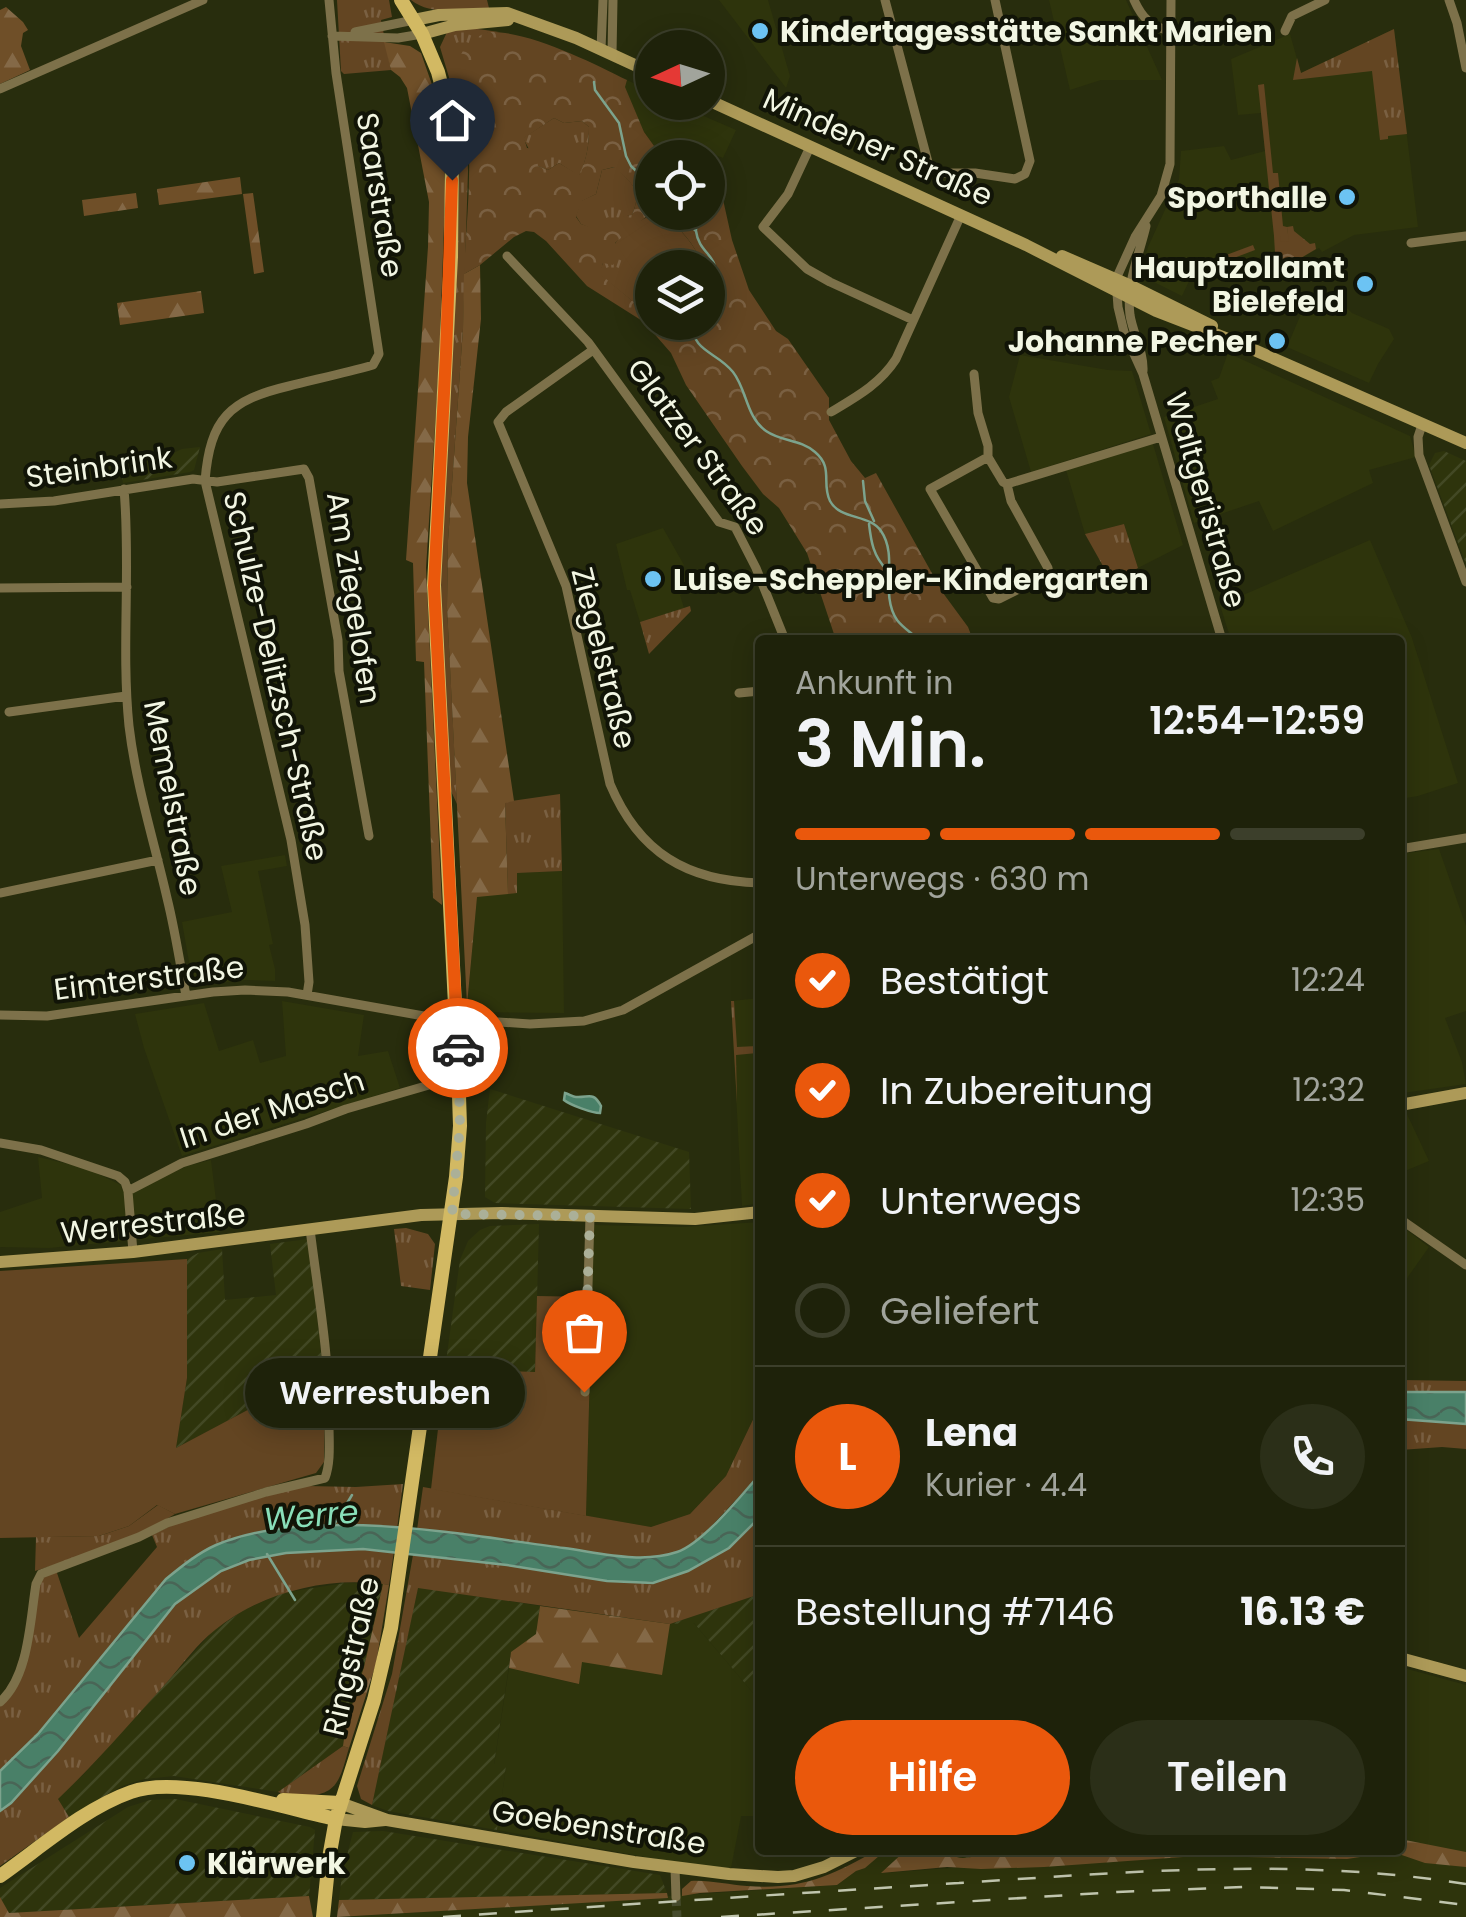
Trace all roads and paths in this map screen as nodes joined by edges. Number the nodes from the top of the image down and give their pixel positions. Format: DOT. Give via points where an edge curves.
graph roads {
  1 [pos="202,0"];
  2 [pos="328,0"];
  3 [pos="401,0"];
  4 [pos="603,0"];
  5 [pos="613,0"];
  6 [pos="885,0"];
  7 [pos="995,0"];
  8 [pos="1134,0"];
  9 [pos="1172,0"];
  10 [pos="1325,0"];
  11 [pos="1450,0"];
  12 [pos="495,6"];
  13 [pos="1172,15"];
  14 [pos="1148,21"];
  15 [pos="532,22"];
  16 [pos="418,27"];
  17 [pos="1171,31"];
  18 [pos="1286,32"];
  19 [pos="332,36"];
  20 [pos="606,51"];
  21 [pos="635,65"];
  22 [pos="1466,68"];
  23 [pos="0,89"];
  24 [pos="725,108"];
  25 [pos="810,147"];
  26 [pos="961,215"];
  27 [pos="1466,236"];
  28 [pos="1411,243"];
  29 [pos="507,256"];
  30 [pos="1123,288"];
  31 [pos="913,320"];
  32 [pos="593,350"];
  33 [pos="376,361"];
  34 [pos="974,374"];
  35 [pos="831,412"];
  36 [pos="1422,426"];
  37 [pos="1162,436"];
  38 [pos="1466,443"];
  39 [pos="988,456"];
  40 [pos="205,481"];
  41 [pos="1007,484"];
  42 [pos="124,489"];
  43 [pos="0,504"];
  44 [pos="1466,582"];
  45 [pos="127,587"];
  46 [pos="0,588"];
  47 [pos="782,635"];
  48 [pos="1221,635"];
  49 [pos="755,691"];
  50 [pos="739,693"];
  51 [pos="126,696"];
  52 [pos="9,712"];
  53 [pos="369,836"];
  54 [pos="1466,838"];
  55 [pos="1405,848"];
  56 [pos="158,860"];
  57 [pos="755,883"];
  58 [pos="0,893"];
  59 [pos="755,937"];
  60 [pos="307,995"];
  61 [pos="186,996"];
  62 [pos="0,1016"];
  63 [pos="436,1083"];
  64 [pos="1466,1092"];
  65 [pos="1405,1103"];
  66 [pos="0,1143"];
  67 [pos="128,1191"];
  68 [pos="755,1213"];
  69 [pos="452,1214"];
  70 [pos="590,1216"];
  71 [pos="1405,1222"];
  72 [pos="310,1229"];
  73 [pos="133,1252"];
  74 [pos="0,1262"];
  75 [pos="1466,1265"];
  76 [pos="584,1392"];
  77 [pos="1405,1659"];
  78 [pos="1466,1676"];
  79 [pos="0,1702"];
  80 [pos="233,1796"];
  81 [pos="340,1804"];
  82 [pos="336,1819"];
  83 [pos="387,1820"];
  84 [pos="847,1855"];
  85 [pos="676,1868"];
  86 [pos="0,1876"];
  87 [pos="676,1897"];
  88 [pos="323,1917"];
  1 -- 23 [label="street"];
  2 -- 19 [label="street, Saarstraße"];
  3 -- 16 [label="main road"];
  4 -- 20 [label="street"];
  5 -- 20 [label="street"];
  6 -- 7 [label="street" via="932,170 1014,179 1030,161"];
  8 -- 14 [label="street"];
  9 -- 13 [label="street"];
  10 -- 18 [label="street" via="1292,16"];
  11 -- 22 [label="street"];
  12 -- 15 [label="street"];
  12 -- 16 [label="street" via="440,15"];
  13 -- 14 [label="street"];
  13 -- 17 [label="street"];
  14 -- 17 [label="street"];
  15 -- 16 [label="street"];
  15 -- 20 [label="street"];
  16 -- 19 [label="street"];
  16 -- 19 [label="street" via="398,38"];
  16 -- 69 [label="main road, Ringstraße, bridge" via="443,90 452,157 434,586 460,1126"];
  17 -- 30 [label="street" via="1165,187"];
  19 -- 33 [label="street, Saarstraße"];
  20 -- 21 [label="street"];
  24 -- 25 [label="street, Mindener Straße"];
  25 -- 26 [label="street, Mindener Straße"];
  25 -- 31 [label="street" via="764,227 807,268"];
  26 -- 30 [label="street, Mindener Straße"];
  26 -- 31 [label="street"];
  27 -- 28 [label="street"];
  29 -- 32 [label="street, Glatzer Straße"];
  30 -- 36 [label="street, Mindener Straße" via="1186,324"];
  30 -- 37 [label="street, Waltgeristraße" via="1118,307 1124,332"];
  31 -- 35 [label="street" via="888,372"];
  32 -- 47 [label="street, Glatzer Straße" via="719,522 735,528"];
  32 -- 57 [label="street, Ziegelstraße" via="498,422 566,586 617,800 646,841 672,861 715,879"];
  33 -- 40 [label="street, Schulze-Delitzsch-Straße" via="236,405 212,442"];
  34 -- 39 [label="street"];
  36 -- 38 [label="street, Mindener Straße"];
  36 -- 44 [label="street" via="1419,455"];
  37 -- 41 [label="street"];
  37 -- 48 [label="street, Waltgeristraße"];
  39 -- 41 [label="street"];
  39 -- 41 [label="street" via="930,489 999,599 1049,574"];
  40 -- 42 [label="street, Steinbrink"];
  40 -- 53 [label="street, Am Ziegelofen" via="307,472"];
  40 -- 60 [label="street, Schulze-Delitzsch-Straße" via="291,840 305,925"];
  42 -- 43 [label="street, Steinbrink"];
  42 -- 45 [label="street, Memelstraße"];
  45 -- 46 [label="street"];
  45 -- 51 [label="street, Memelstraße"];
  49 -- 50 [label="street"];
  51 -- 52 [label="street"];
  51 -- 56 [label="street, Memelstraße"];
  54 -- 55 [label="street"];
  56 -- 58 [label="street"];
  56 -- 61 [label="street, Memelstraße"];
  59 -- 60 [label="street, Eimterstraße" via="623,1010 584,1021 436,1018"];
  60 -- 61 [label="street, Eimterstraße" via="245,990"];
  61 -- 62 [label="street, Eimterstraße" via="47,1016"];
  63 -- 67 [label="street, In der Masch" via="182,1163"];
  64 -- 65 [label="street"];
  66 -- 67 [label="street" via="98,1168 118,1176"];
  67 -- 73 [label="street"];
  68 -- 70 [label="street, Werrestraße" via="695,1219"];
  69 -- 70 [label="street, Werrestraße"];
  69 -- 72 [label="street, Werrestraße"];
  69 -- 81 [label="main road, Ringstraße" via="396,1593 378,1684"];
  70 -- 76 [label="street"];
  71 -- 75 [label="street"];
  72 -- 73 [label="street, Werrestraße"];
  72 -- 79 [label="street" via="328,1373 327,1474 167,1523 41,1574 19,1675"];
  73 -- 74 [label="street, Werrestraße"];
  77 -- 78 [label="street"];
  80 -- 81 [label="main road, Goebenstraße"];
  80 -- 82 [label="main road, Goebenstraße"];
  80 -- 86 [label="main road, Goebenstraße" via="167,1786 130,1792"];
  81 -- 82 [label="main road, Ringstraße"];
  81 -- 83 [label="street, Goebenstraße"];
  82 -- 83 [label="street, Goebenstraße"];
  82 -- 88 [label="main road, Ringstraße"];
  83 -- 85 [label="street, Goebenstraße"];
  84 -- 85 [label="street, Goebenstraße" via="794,1876"];
  85 -- 87 [label="street"];
}
